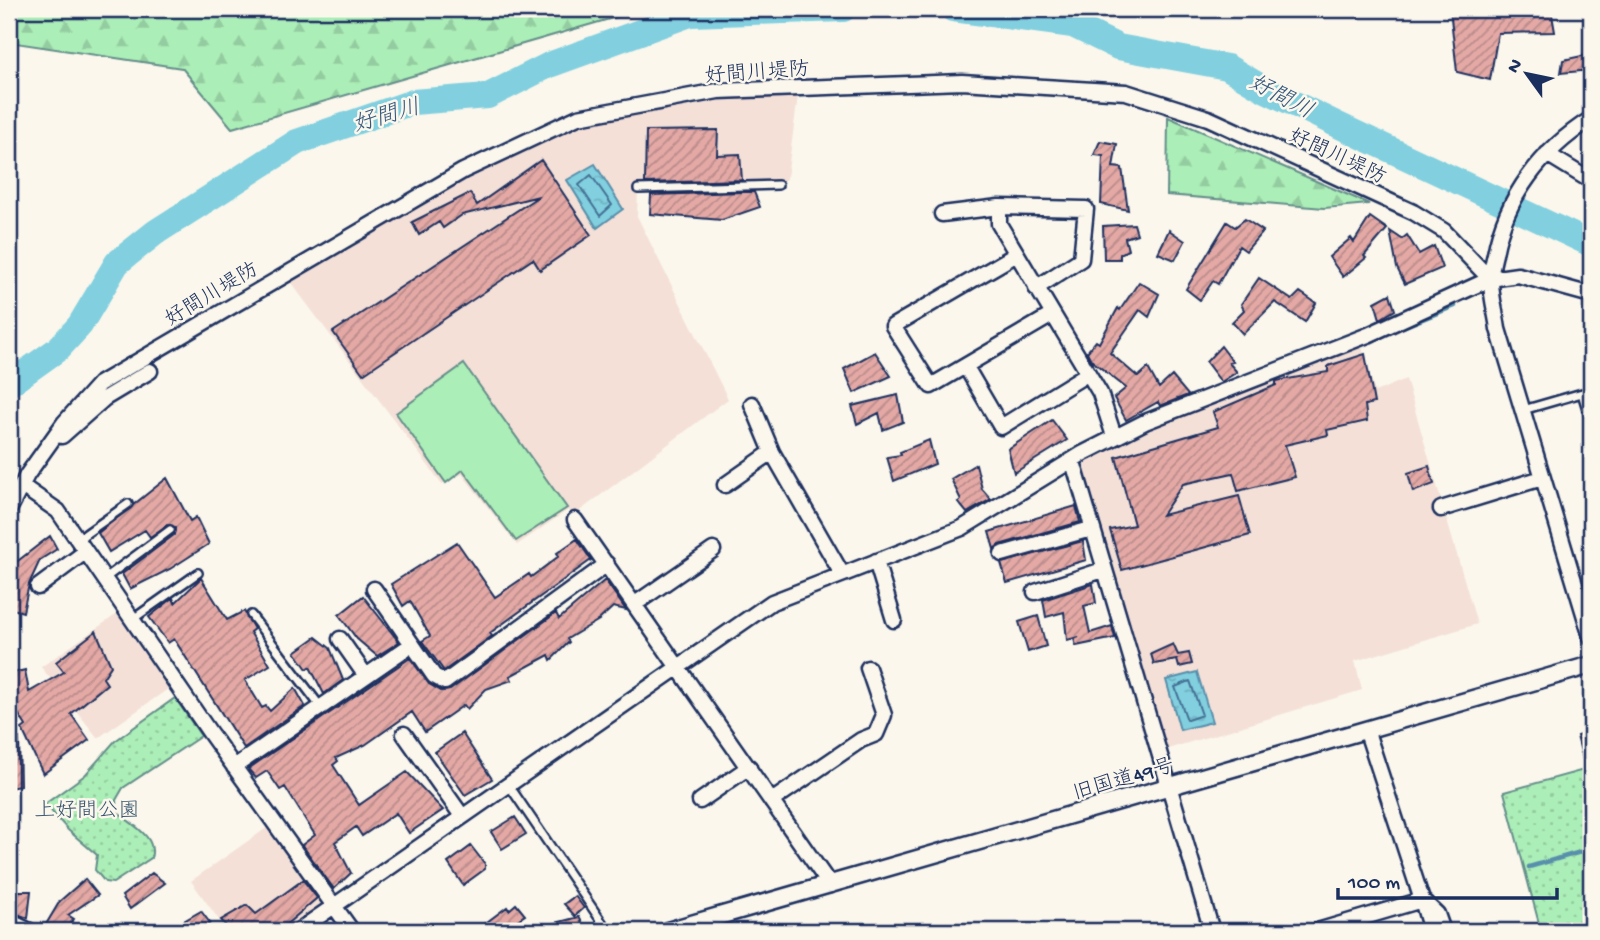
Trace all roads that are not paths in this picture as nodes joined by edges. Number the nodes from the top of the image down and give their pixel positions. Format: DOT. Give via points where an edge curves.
graph roads {
  1 [pos="1591,119"];
  2 [pos="1545,156"];
  3 [pos="1591,181"];
  4 [pos="778,185"];
  5 [pos="638,189"];
  6 [pos="999,206"];
  7 [pos="942,214"];
  8 [pos="1017,254"];
  9 [pos="1490,279"];
  10 [pos="1036,288"];
  11 [pos="1591,295"];
  12 [pos="1052,315"];
  13 [pos="965,367"];
  14 [pos="150,371"];
  15 [pos="1087,374"];
  16 [pos="752,404"];
  17 [pos="1522,411"];
  18 [pos="1590,419"];
  19 [pos="1114,436"];
  20 [pos="47,446"];
  21 [pos="772,452"];
  22 [pos="1073,462"];
  23 [pos="1542,478"];
  24 [pos="725,485"];
  25 [pos="22,486"];
  26 [pos="128,504"];
  27 [pos="1440,509"];
  28 [pos="9,510"];
  29 [pos="575,520"];
  30 [pos="1091,529"];
  31 [pos="170,530"];
  32 [pos="81,546"];
  33 [pos="713,550"];
  34 [pos="1002,555"];
  35 [pos="877,561"];
  36 [pos="607,564"];
  37 [pos="1103,570"];
  38 [pos="840,571"];
  39 [pos="198,573"];
  40 [pos="104,579"];
  41 [pos="38,587"];
  42 [pos="373,589"];
  43 [pos="1035,592"];
  44 [pos="635,604"];
  45 [pos="251,615"];
  46 [pos="132,619"];
  47 [pos="894,620"];
  48 [pos="1591,637"];
  49 [pos="340,639"];
  50 [pos="408,647"];
  51 [pos="679,665"];
  52 [pos="1591,665"];
  53 [pos="868,668"];
  54 [pos="366,676"];
  55 [pos="320,706"];
  56 [pos="1367,732"];
  57 [pos="404,734"];
  58 [pos="234,767"];
  59 [pos="749,767"];
  60 [pos="508,784"];
  61 [pos="1170,786"];
  62 [pos="773,800"];
  63 [pos="700,801"];
  64 [pos="462,816"];
  65 [pos="830,885"];
  66 [pos="1422,900"];
  67 [pos="334,907"];
  68 [pos="9,921"];
  69 [pos="30,931"];
  70 [pos="298,931"];
  71 [pos="352,931"];
  72 [pos="608,931"];
  73 [pos="667,931"];
  74 [pos="1212,931"];
  75 [pos="1317,931"];
  76 [pos="1431,931"];
  77 [pos="1443,931"];
  1 -- 2 [label="street"];
  2 -- 3 [label="street"];
  2 -- 9 [label="street" via="1513,199 1499,231"];
  4 -- 5 [label="lane"];
  6 -- 7 [label="street"];
  6 -- 8 [label="street" via="999,223"];
  6 -- 10 [label="street" via="1086,209 1081,259"];
  8 -- 10 [label="street"];
  8 -- 13 [label="street" via="893,326 931,386"];
  9 -- 11 [label="street" via="1518,275"];
  9 -- 17 [label="street" via="1498,328"];
  9 -- 19 [label="street" via="1368,335"];
  9 -- 20 [label="street, 好間川堤防" via="1444,231 1413,212 1208,118 1126,92 962,82 718,91 578,117 463,171 100,384"];
  10 -- 12 [label="street"];
  12 -- 13 [label="street"];
  12 -- 15 [label="street"];
  13 -- 15 [label="street" via="1001,427"];
  14 -- 20 [label="street" via="105,398"];
  15 -- 19 [label="street" via="1100,393"];
  16 -- 21 [label="street"];
  17 -- 18 [label="lane" via="1582,393"];
  17 -- 23 [label="street"];
  19 -- 22 [label="street"];
  20 -- 25 [label="street, 好間川堤防"];
  21 -- 24 [label="street"];
  21 -- 38 [label="street"];
  22 -- 30 [label="street"];
  22 -- 35 [label="street" via="962,528"];
  23 -- 27 [label="street"];
  23 -- 48 [label="street"];
  25 -- 28 [label="street, 好間川堤防"];
  25 -- 32 [label="street" via="58,512"];
  26 -- 32 [label="lane"];
  29 -- 36 [label="street"];
  30 -- 34 [label="street"];
  30 -- 37 [label="street"];
  31 -- 40 [label="lane"];
  32 -- 40 [label="street"];
  32 -- 41 [label="street"];
  33 -- 44 [label="street"];
  35 -- 38 [label="street"];
  35 -- 47 [label="street"];
  36 -- 42 [label="street" via="445,682 434,676"];
  36 -- 44 [label="street"];
  37 -- 43 [label="street"];
  37 -- 61 [label="street"];
  38 -- 51 [label="street" via="772,602"];
  39 -- 46 [label="lane"];
  40 -- 46 [label="street"];
  44 -- 51 [label="street"];
  45 -- 55 [label="lane"];
  46 -- 58 [label="street"];
  49 -- 54 [label="street"];
  50 -- 54 [label="street"];
  51 -- 59 [label="street"];
  51 -- 60 [label="street"];
  52 -- 56 [label="street, 旧国道49号"];
  53 -- 62 [label="street" via="884,715 876,734"];
  54 -- 55 [label="street"];
  55 -- 58 [label="street"];
  56 -- 61 [label="street, 旧国道49号"];
  56 -- 66 [label="street"];
  57 -- 64 [label="street"];
  58 -- 67 [label="street"];
  59 -- 62 [label="street"];
  59 -- 63 [label="street"];
  60 -- 64 [label="street"];
  60 -- 72 [label="lane"];
  61 -- 65 [label="street, 旧国道49号"];
  61 -- 74 [label="street"];
  62 -- 65 [label="street"];
  64 -- 67 [label="street"];
  65 -- 73 [label="street, 旧国道49号"];
  66 -- 75 [label="street"];
  66 -- 76 [label="street"];
  66 -- 77 [label="street" via="1437,914"];
  67 -- 70 [label="street"];
  67 -- 71 [label="street"];
  68 -- 69 [label="street"];
}
